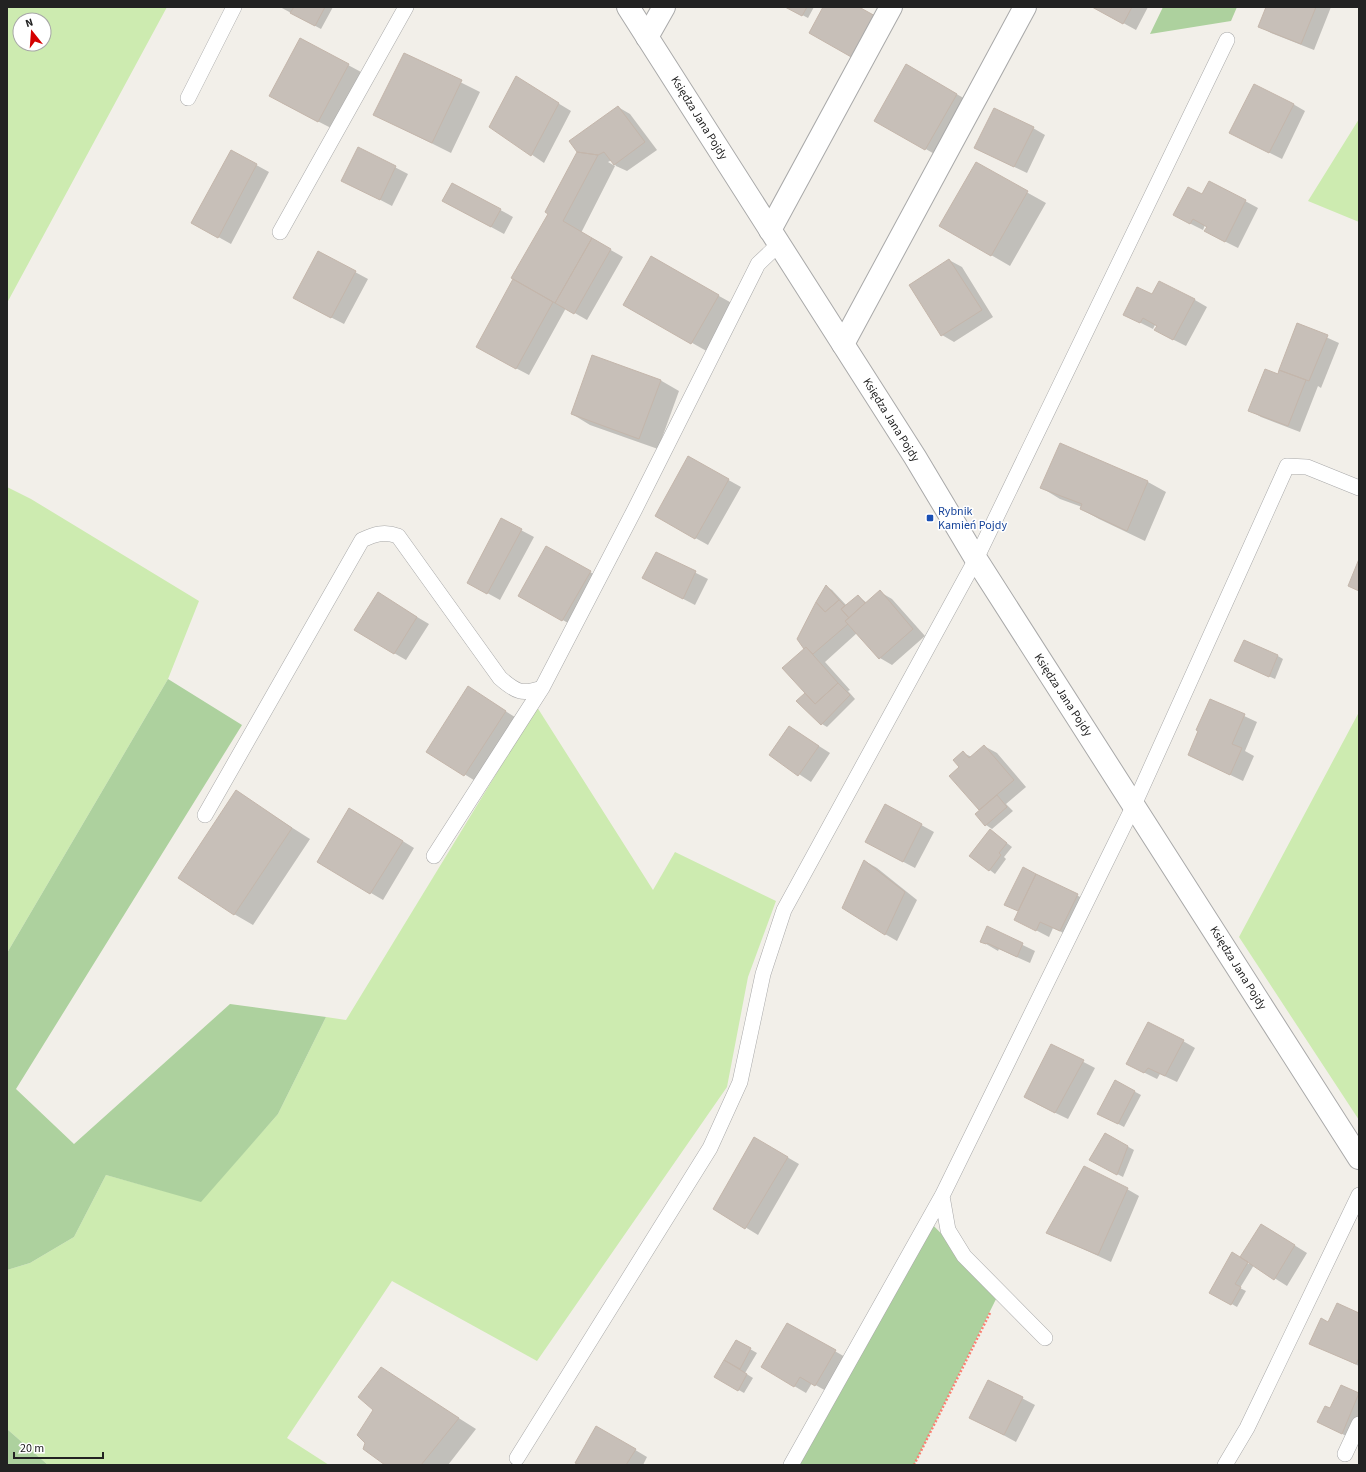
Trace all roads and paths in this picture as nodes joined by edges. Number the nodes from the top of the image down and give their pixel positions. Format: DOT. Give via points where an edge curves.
graph roads {
  1 [pos="234,7"];
  2 [pos="406,7"];
  3 [pos="628,7"];
  4 [pos="664,7"];
  5 [pos="892,7"];
  6 [pos="1025,7"];
  7 [pos="648,37"];
  8 [pos="1227,40"];
  9 [pos="188,98"];
  10 [pos="280,232"];
  11 [pos="775,237"];
  12 [pos="843,344"];
  13 [pos="1359,488"];
  14 [pos="976,558"];
  15 [pos="542,688"];
  16 [pos="1134,805"];
  17 [pos="205,815"];
  18 [pos="434,856"];
  19 [pos="1359,1158"];
  20 [pos="1359,1195"];
  21 [pos="942,1196"];
  22 [pos="999,1293"];
  23 [pos="1045,1338"];
  24 [pos="1359,1424"];
  25 [pos="1345,1454"];
  26 [pos="518,1458"];
  27 [pos="791,1465"];
  28 [pos="914,1465"];
  29 [pos="1225,1465"];
  1 -- 9 [label="lane"];
  2 -- 10 [label="lane"];
  3 -- 7 [label="street, Księdza Jana Pojdy"];
  4 -- 7 [label="street"];
  5 -- 11 [label="street"];
  6 -- 12 [label="street"];
  7 -- 11 [label="street, Księdza Jana Pojdy"];
  8 -- 14 [label="lane"];
  11 -- 12 [label="street, Księdza Jana Pojdy"];
  11 -- 15 [label="lane" via="758,264"];
  12 -- 14 [label="street, Księdza Jana Pojdy"];
  13 -- 16 [label="lane" via="1307,467 1287,466"];
  14 -- 16 [label="street, Księdza Jana Pojdy"];
  14 -- 26 [label="lane" via="784,910 763,974 740,1082 710,1148"];
  15 -- 17 [label="lane" via="528,693 513,690 500,678 398,536 387,532 376,534 362,540"];
  15 -- 18 [label="lane"];
  16 -- 19 [label="street, Księdza Jana Pojdy"];
  16 -- 21 [label="lane"];
  20 -- 29 [label="lane" via="1247,1428"];
  21 -- 22 [label="lane" via="948,1230 964,1256"];
  21 -- 27 [label="lane"];
  22 -- 23 [label="lane"];
  22 -- 28 [label="path" via="979,1338"];
  24 -- 25 [label="lane"];
}
